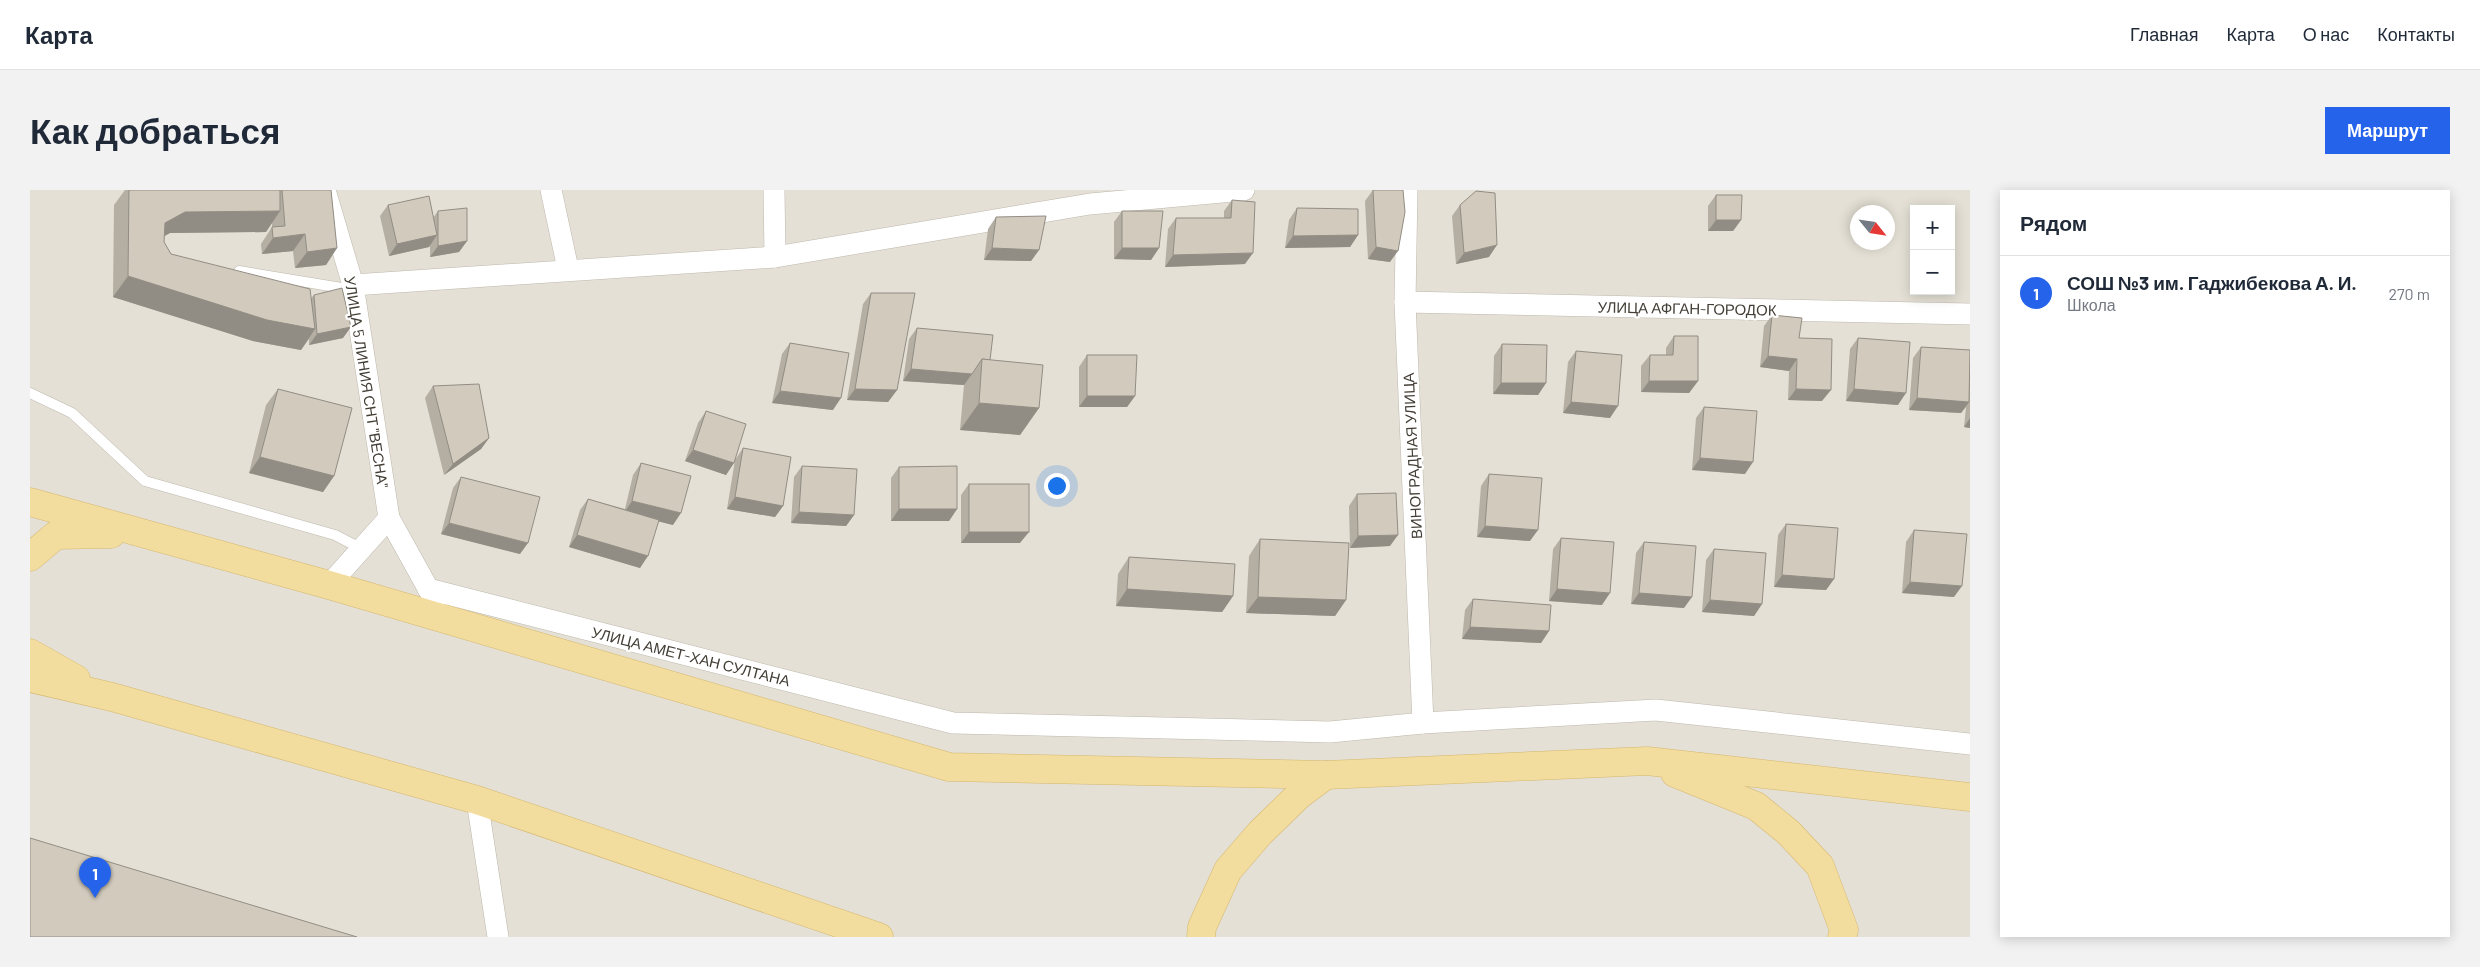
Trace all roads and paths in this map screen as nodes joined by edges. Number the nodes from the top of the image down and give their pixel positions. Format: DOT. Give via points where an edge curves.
graph roads {
  1 [pos="325,190"];
  2 [pos="551,190"];
  3 [pos="774,190"];
  4 [pos="1244,190"];
  5 [pos="1407,190"];
  6 [pos="1090,197"];
  7 [pos="775,257"];
  8 [pos="568,270"];
  9 [pos="239,271"];
  10 [pos="353,287"];
  11 [pos="1405,302"];
  12 [pos="1970,314"];
  13 [pos="30,393"];
  14 [pos="30,502"];
  15 [pos="390,518"];
  16 [pos="143,533"];
  17 [pos="362,549"];
  18 [pos="30,557"];
  19 [pos="329,585"];
  20 [pos="428,589"];
  21 [pos="443,618"];
  22 [pos="30,652"];
  23 [pos="30,678"];
  24 [pos="112,697"];
  25 [pos="1424,723"];
  26 [pos="1970,744"];
  27 [pos="1647,761"];
  28 [pos="1326,774"];
  29 [pos="1970,796"];
  30 [pos="477,800"];
  31 [pos="498,937"];
  32 [pos="880,937"];
  33 [pos="1201,937"];
  34 [pos="1842,937"];
  1 -- 10 [label="street, УЛИЦА 5 ЛИНИЯ СНТ \"ВЕСНА\""];
  2 -- 8 [label="street"];
  3 -- 7 [label="street"];
  4 -- 6 [label="street"];
  5 -- 11 [label="street, ВИНОГРАДНАЯ УЛИЦА"];
  6 -- 7 [label="street"];
  7 -- 8 [label="street"];
  8 -- 10 [label="street"];
  9 -- 10 [label="lane"];
  10 -- 15 [label="street, УЛИЦА 5 ЛИНИЯ СНТ \"ВЕСНА\""];
  11 -- 12 [label="street, УЛИЦА АФГАН-ГОРОДОК"];
  11 -- 25 [label="street, ВИНОГРАДНАЯ УЛИЦА"];
  13 -- 17 [label="lane" via="72,413 145,481 336,535"];
  14 -- 16 [label="main road"];
  15 -- 17 [label="street"];
  15 -- 20 [label="street, УЛИЦА 5 ЛИНИЯ СНТ \"ВЕСНА\""];
  16 -- 18 [label="main road" via="56,535"];
  16 -- 19 [label="main road"];
  17 -- 19 [label="street"];
  19 -- 21 [label="main road"];
  20 -- 21 [label="street, УЛИЦА 5 ЛИНИЯ СНТ \"ВЕСНА\""];
  20 -- 25 [label="street, УЛИЦА АМЕТ-ХАН СУЛТАНА" via="953,723 1330,732"];
  21 -- 28 [label="main road" via="949,767"];
  22 -- 24 [label="main road" via="32,656"];
  23 -- 24 [label="main road"];
  24 -- 30 [label="main road"];
  25 -- 26 [label="street, УЛИЦА АМЕТ-ХАН СУЛТАНА" via="1656,710"];
  27 -- 28 [label="main road"];
  27 -- 29 [label="main road"];
  27 -- 34 [label="main road" via="1756,806 1788,832 1820,866 1844,930"];
  28 -- 33 [label="main road" via="1260,832 1228,870 1202,926"];
  30 -- 31 [label="street"];
  30 -- 32 [label="main road"];
}
